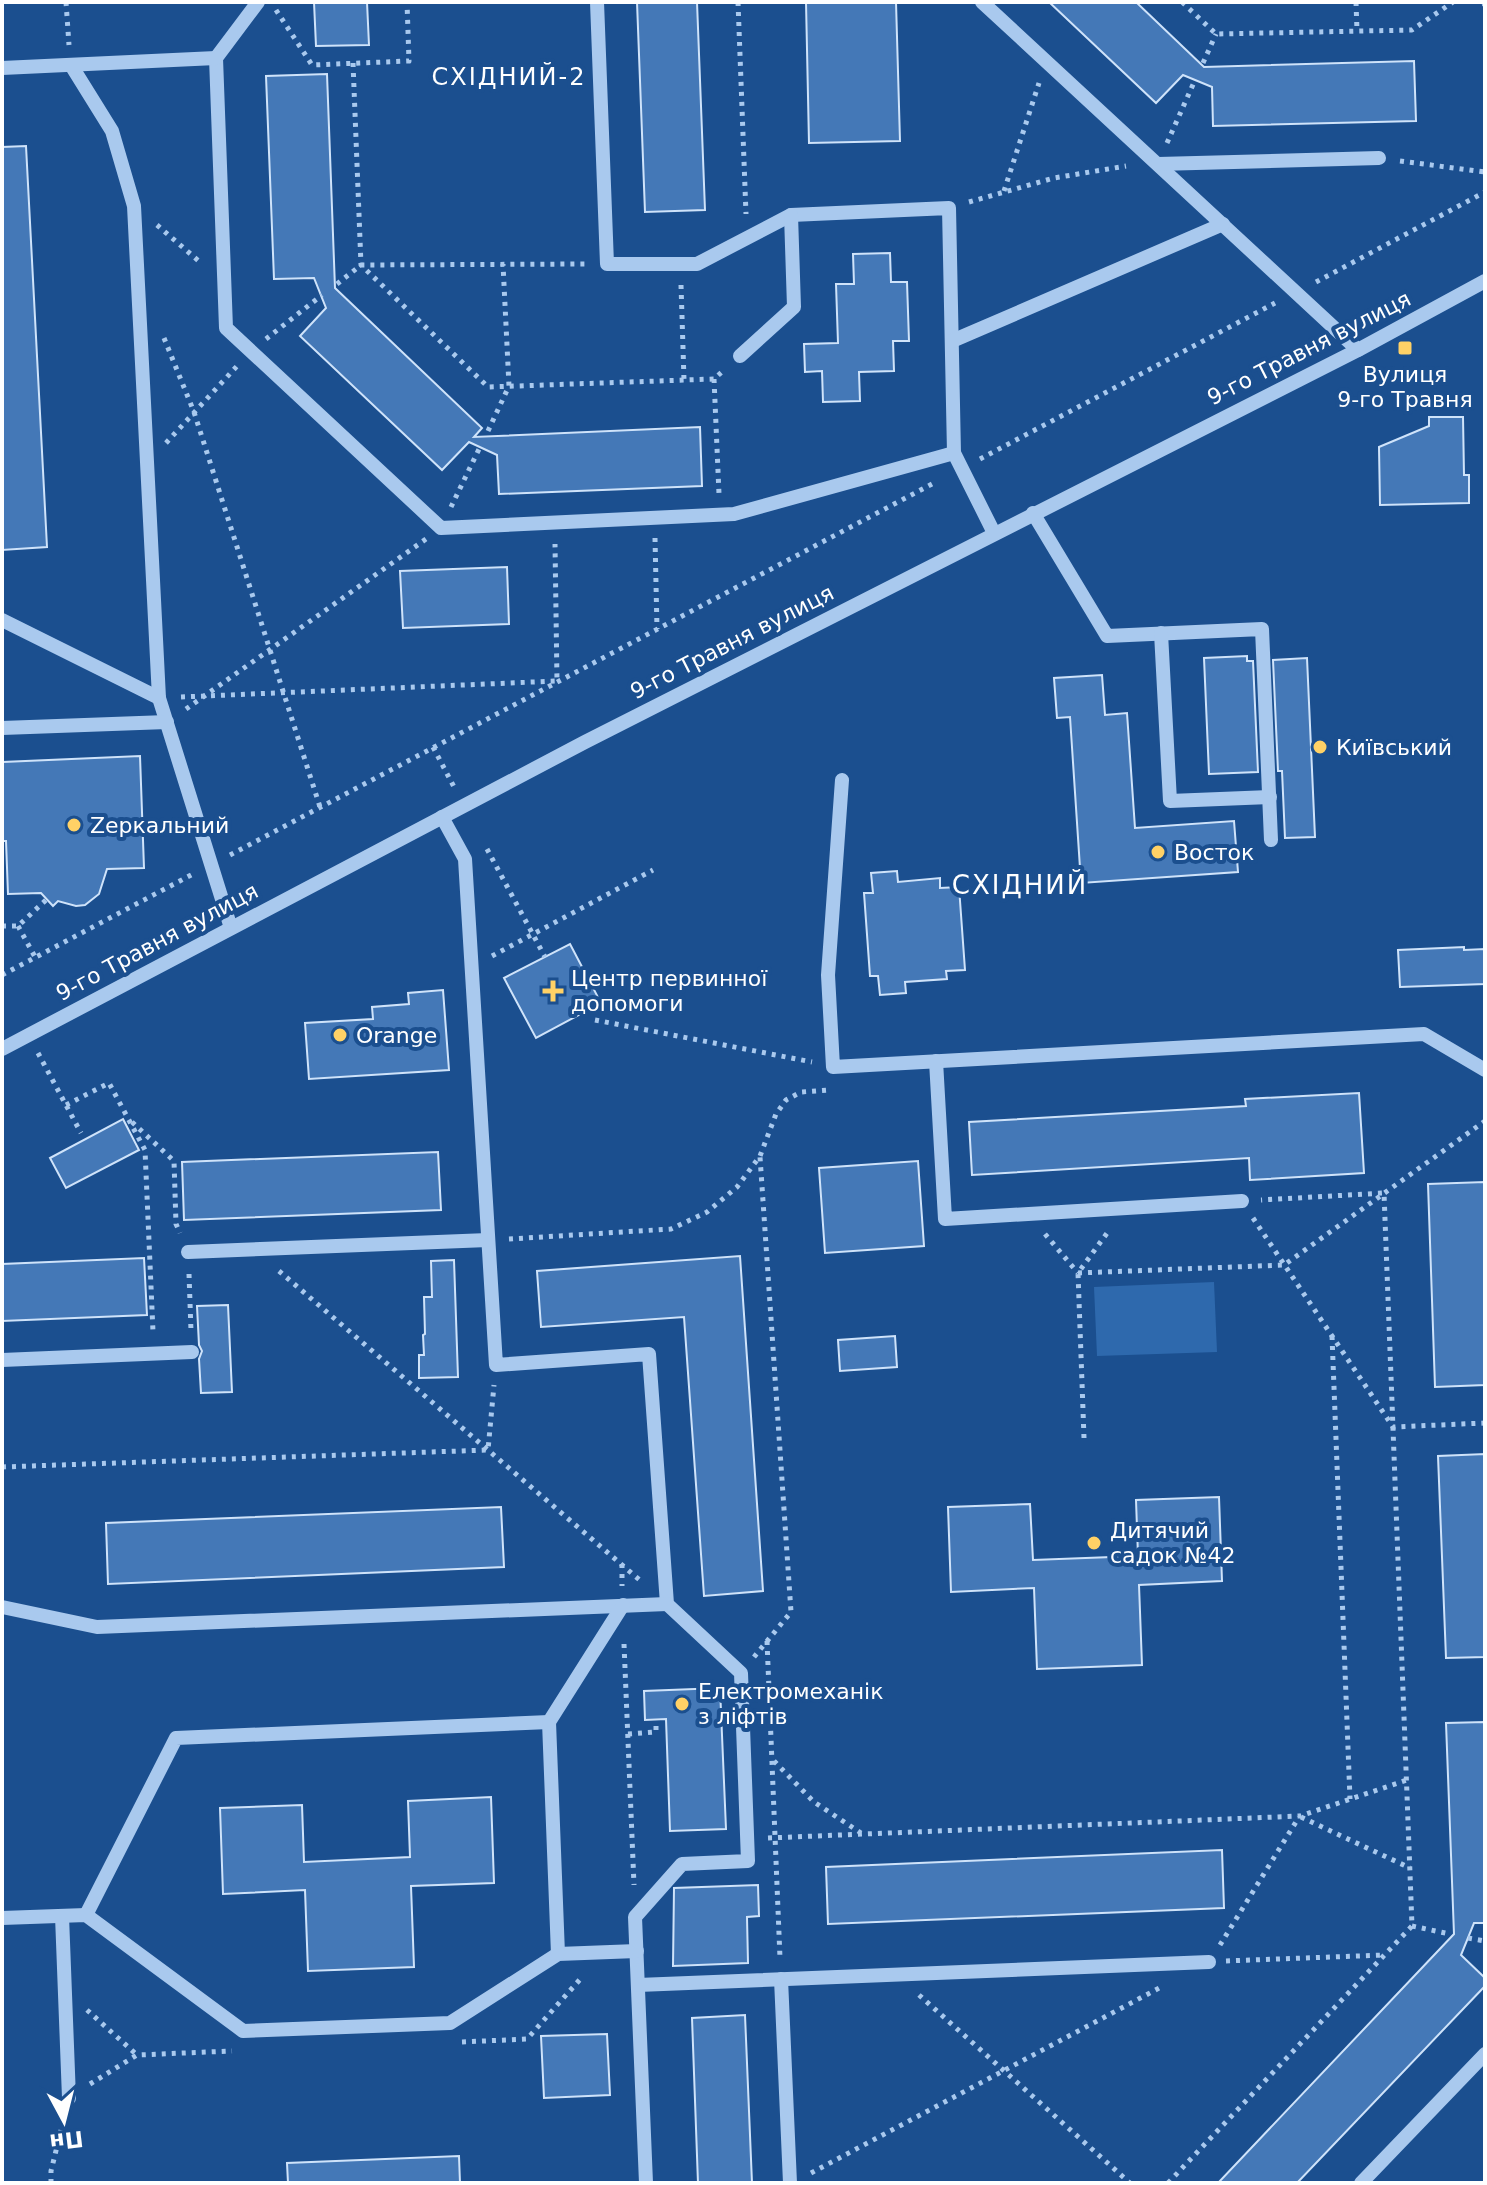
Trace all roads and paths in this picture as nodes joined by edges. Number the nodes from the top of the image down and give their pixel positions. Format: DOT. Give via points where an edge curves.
graph roads {
  1 [pos="66,2"];
  2 [pos="258,2"];
  3 [pos="271,2"];
  4 [pos="407,2"];
  5 [pos="597,2"];
  6 [pos="738,2"];
  7 [pos="982,2"];
  8 [pos="1182,2"];
  9 [pos="1356,2"];
  10 [pos="1453,2"];
  11 [pos="1484,2"];
  12 [pos="1485,8"];
  13 [pos="1357,31"];
  14 [pos="1216,34"];
  15 [pos="216,58"];
  16 [pos="1047,62"];
  17 [pos="353,63"];
  18 [pos="1203,63"];
  19 [pos="71,65"];
  20 [pos="2,68"];
  21 [pos="1195,80"];
  22 [pos="1379,158"];
  23 [pos="1158,164"];
  24 [pos="1485,172"];
  25 [pos="1004,192"];
  26 [pos="1485,192"];
  27 [pos="134,206"];
  28 [pos="949,208"];
  29 [pos="791,215"];
  30 [pos="1223,224"];
  31 [pos="747,239"];
  32 [pos="503,264"];
  33 [pos="607,264"];
  34 [pos="681,264"];
  35 [pos="361,265"];
  36 [pos="224,281"];
  37 [pos="1485,281"];
  38 [pos="337,284"];
  39 [pos="1298,291"];
  40 [pos="322,295"];
  41 [pos="952,341"];
  42 [pos="1358,350"];
  43 [pos="250,351"];
  44 [pos="740,356"];
  45 [pos="684,380"];
  46 [pos="509,386"];
  47 [pos="194,412"];
  48 [pos="488,431"];
  49 [pos="480,447"];
  50 [pos="954,453"];
  51 [pos="147,463"];
  52 [pos="963,468"];
  53 [pos="1033,513"];
  54 [pos="719,515"];
  55 [pos="654,518"];
  56 [pos="555,523"];
  57 [pos="441,528"];
  58 [pos="994,533"];
  59 [pos="2,620"];
  60 [pos="657,629"];
  61 [pos="1161,633"];
  62 [pos="270,650"];
  63 [pos="557,681"];
  64 [pos="283,692"];
  65 [pos="204,695"];
  66 [pos="159,698"];
  67 [pos="167,722"];
  68 [pos="2,728"];
  69 [pos="433,747"];
  70 [pos="842,780"];
  71 [pos="1270,797"];
  72 [pos="464,805"];
  73 [pos="320,807"];
  74 [pos="442,817"];
  75 [pos="1271,840"];
  76 [pos="484,844"];
  77 [pos="211,865"];
  78 [pos="653,870"];
  79 [pos="47,899"];
  80 [pos="2,926"];
  81 [pos="18,926"];
  82 [pos="231,928"];
  83 [pos="532,934"];
  84 [pos="35,957"];
  85 [pos="545,957"];
  86 [pos="471,967"];
  87 [pos="2,975"];
  88 [pos="595,1020"];
  89 [pos="29,1035"];
  90 [pos="2,1049"];
  91 [pos="936,1061"];
  92 [pos="833,1067"];
  93 [pos="1485,1070"];
  94 [pos="66,1105"];
  95 [pos="128,1117"];
  96 [pos="1485,1121"];
  97 [pos="81,1133"];
  98 [pos="1384,1193"];
  99 [pos="1242,1201"];
  100 [pos="1125,1209"];
  101 [pos="1029,1214"];
  102 [pos="176,1224"];
  103 [pos="488,1240"];
  104 [pos="255,1250"];
  105 [pos="188,1252"];
  106 [pos="1284,1265"];
  107 [pos="1078,1273"];
  108 [pos="1332,1336"];
  109 [pos="192,1352"];
  110 [pos="153,1354"];
  111 [pos="2,1360"];
  112 [pos="496,1365"];
  113 [pos="1485,1423"];
  114 [pos="1393,1427"];
  115 [pos="1084,1438"];
  116 [pos="488,1450"];
  117 [pos="2,1467"];
  118 [pos="667,1604"];
  119 [pos="623,1605"];
  120 [pos="2,1607"];
  121 [pos="767,1640"];
  122 [pos="741,1673"];
  123 [pos="656,1720"];
  124 [pos="549,1722"];
  125 [pos="628,1734"];
  126 [pos="765,1749"];
  127 [pos="773,1760"];
  128 [pos="1407,1780"];
  129 [pos="1350,1799"];
  130 [pos="1300,1816"];
  131 [pos="862,1834"];
  132 [pos="776,1837"];
  133 [pos="747,1839"];
  134 [pos="1410,1868"];
  135 [pos="86,1915"];
  136 [pos="62,1916"];
  137 [pos="635,1917"];
  138 [pos="2,1918"];
  139 [pos="1412,1926"];
  140 [pos="1450,1934"];
  141 [pos="1468,1938"];
  142 [pos="1485,1941"];
  143 [pos="637,1951"];
  144 [pos="558,1954"];
  145 [pos="1385,1955"];
  146 [pos="1209,1962"];
  147 [pos="897,1975"];
  148 [pos="781,1979"];
  149 [pos="1168,1983"];
  150 [pos="638,1985"];
  151 [pos="65,1989"];
  152 [pos="1485,2054"];
  153 [pos="1004,2071"];
  154 [pos="69,2098"];
  155 [pos="807,2176"];
  156 [pos="51,2183"];
  157 [pos="646,2183"];
  158 [pos="790,2183"];
  159 [pos="1130,2183"];
  160 [pos="1168,2183"];
  161 [pos="1361,2183"];
  1 -- 19 [label="path"];
  2 -- 15 [label="street"];
  3 -- 17 [label="path" via="312,65"];
  4 -- 17 [label="path" via="409,61"];
  5 -- 33 [label="street"];
  6 -- 31 [label="path"];
  7 -- 16 [label="street"];
  8 -- 14 [label="path"];
  9 -- 13 [label="path"];
  10 -- 13 [label="path" via="1412,30"];
  11 -- 12 [label="path"];
  13 -- 14 [label="path"];
  14 -- 18 [label="path"];
  15 -- 19 [label="street"];
  15 -- 36 [label="street"];
  16 -- 23 [label="street"];
  16 -- 25 [label="path"];
  17 -- 35 [label="path"];
  19 -- 20 [label="street"];
  19 -- 27 [label="street" via="112,131"];
  21 -- 23 [label="path"];
  22 -- 23 [label="street"];
  22 -- 24 [label="path"];
  23 -- 25 [label="path" via="1103,168"];
  23 -- 30 [label="street"];
  25 -- 28 [label="path"];
  26 -- 39 [label="path"];
  27 -- 36 [label="path"];
  27 -- 51 [label="street"];
  28 -- 29 [label="street"];
  28 -- 41 [label="street"];
  29 -- 31 [label="street"];
  29 -- 44 [label="street" via="794,307"];
  30 -- 39 [label="street"];
  30 -- 41 [label="street"];
  31 -- 34 [label="street" via="697,264"];
  32 -- 33 [label="path"];
  32 -- 35 [label="path"];
  32 -- 46 [label="path"];
  33 -- 34 [label="street"];
  34 -- 45 [label="path"];
  35 -- 38 [label="path"];
  35 -- 46 [label="path" via="488,387"];
  36 -- 43 [label="street" via="226,328"];
  37 -- 42 [label="street, 9-го Травня вулиця"];
  39 -- 42 [label="street"];
  39 -- 52 [label="path"];
  40 -- 43 [label="path"];
  41 -- 50 [label="street"];
  42 -- 53 [label="street, 9-го Травня вулиця"];
  43 -- 47 [label="path"];
  43 -- 57 [label="street"];
  45 -- 46 [label="path"];
  45 -- 54 [label="path" via="714,379"];
  46 -- 48 [label="path"];
  47 -- 51 [label="path"];
  47 -- 62 [label="path"];
  49 -- 57 [label="path"];
  50 -- 52 [label="street"];
  50 -- 54 [label="street"];
  51 -- 66 [label="street"];
  52 -- 58 [label="street"];
  52 -- 60 [label="path"];
  53 -- 58 [label="street, 9-го Травня вулиця"];
  53 -- 61 [label="street" via="1107,636"];
  54 -- 55 [label="street"];
  55 -- 56 [label="street"];
  55 -- 60 [label="path"];
  56 -- 57 [label="street"];
  56 -- 63 [label="path"];
  57 -- 62 [label="path"];
  58 -- 72 [label="street, 9-го Травня вулиця"];
  59 -- 66 [label="street"];
  60 -- 63 [label="path"];
  61 -- 71 [label="street" via="1170,801"];
  61 -- 71 [label="street" via="1262,629"];
  62 -- 64 [label="path"];
  62 -- 65 [label="path"];
  63 -- 64 [label="path"];
  63 -- 69 [label="path"];
  64 -- 65 [label="path"];
  64 -- 73 [label="path"];
  65 -- 66 [label="path"];
  65 -- 67 [label="path"];
  66 -- 67 [label="street"];
  67 -- 68 [label="street"];
  67 -- 77 [label="street"];
  69 -- 72 [label="path"];
  69 -- 73 [label="path"];
  70 -- 92 [label="street" via="828,975"];
  71 -- 75 [label="street"];
  72 -- 74 [label="street, 9-го Травня вулиця"];
  73 -- 77 [label="path"];
  74 -- 82 [label="street, 9-го Травня вулиця"];
  74 -- 86 [label="street" via="465,859"];
  76 -- 83 [label="path"];
  77 -- 82 [label="street"];
  77 -- 84 [label="path"];
  78 -- 83 [label="path"];
  79 -- 81 [label="path"];
  80 -- 81 [label="path"];
  81 -- 84 [label="path"];
  82 -- 89 [label="street, 9-го Травня вулиця"];
  83 -- 85 [label="path"];
  83 -- 86 [label="path"];
  84 -- 87 [label="path"];
  86 -- 103 [label="street"];
  88 -- 92 [label="path"];
  89 -- 90 [label="street, 9-го Травня вулиця"];
  89 -- 94 [label="path"];
  91 -- 92 [label="street"];
  91 -- 93 [label="street" via="1424,1034"];
  91 -- 101 [label="street" via="945,1219"];
  94 -- 95 [label="path" via="109,1083"];
  94 -- 97 [label="path"];
  95 -- 102 [label="path" via="174,1161"];
  95 -- 110 [label="path" via="145,1150"];
  96 -- 98 [label="path"];
  98 -- 99 [label="path"];
  98 -- 106 [label="path"];
  98 -- 114 [label="path"];
  99 -- 100 [label="street"];
  99 -- 106 [label="path"];
  100 -- 101 [label="street"];
  100 -- 107 [label="path"];
  101 -- 107 [label="path"];
  103 -- 104 [label="street"];
  103 -- 112 [label="street"];
  103 -- 121 [label="path" via="671,1229 707,1212 737,1187 760,1156 791,1612"];
  104 -- 105 [label="street"];
  104 -- 116 [label="path"];
  105 -- 109 [label="path"];
  106 -- 107 [label="path"];
  106 -- 108 [label="path"];
  107 -- 115 [label="path"];
  108 -- 114 [label="path"];
  108 -- 129 [label="path"];
  109 -- 110 [label="street"];
  110 -- 111 [label="street"];
  112 -- 116 [label="path"];
  112 -- 118 [label="street" via="649,1354"];
  113 -- 114 [label="path"];
  114 -- 128 [label="path"];
  116 -- 117 [label="path"];
  116 -- 118 [label="path"];
  118 -- 119 [label="street"];
  118 -- 122 [label="street"];
  119 -- 120 [label="street" via="97,1627"];
  119 -- 124 [label="street"];
  119 -- 125 [label="path"];
  121 -- 122 [label="path"];
  121 -- 127 [label="path"];
  122 -- 133 [label="street"];
  123 -- 125 [label="path" via="656,1732"];
  124 -- 135 [label="street" via="176,1738"];
  124 -- 144 [label="street"];
  125 -- 137 [label="path"];
  126 -- 127 [label="path"];
  127 -- 131 [label="path" via="814,1802"];
  127 -- 132 [label="path"];
  128 -- 129 [label="path"];
  128 -- 134 [label="path"];
  129 -- 130 [label="path"];
  130 -- 131 [label="path"];
  130 -- 134 [label="path"];
  130 -- 146 [label="path"];
  131 -- 132 [label="path"];
  132 -- 133 [label="path"];
  132 -- 148 [label="path"];
  133 -- 137 [label="street" via="748,1861 682,1864"];
  134 -- 139 [label="path"];
  135 -- 136 [label="street"];
  135 -- 144 [label="street" via="243,2031 450,2023"];
  136 -- 138 [label="street"];
  136 -- 151 [label="street"];
  137 -- 143 [label="street"];
  139 -- 140 [label="path"];
  139 -- 145 [label="path"];
  141 -- 142 [label="path"];
  143 -- 144 [label="street"];
  143 -- 150 [label="street"];
  145 -- 146 [label="path"];
  145 -- 160 [label="path"];
  146 -- 147 [label="street"];
  147 -- 148 [label="street"];
  147 -- 153 [label="path"];
  148 -- 150 [label="street"];
  148 -- 158 [label="street"];
  149 -- 153 [label="path"];
  150 -- 157 [label="street"];
  151 -- 154 [label="street"];
  151 -- 154 [label="path" via="137,2055"];
  152 -- 161 [label="street"];
  153 -- 155 [label="path"];
  153 -- 159 [label="path"];
  154 -- 156 [label="path"];
}
